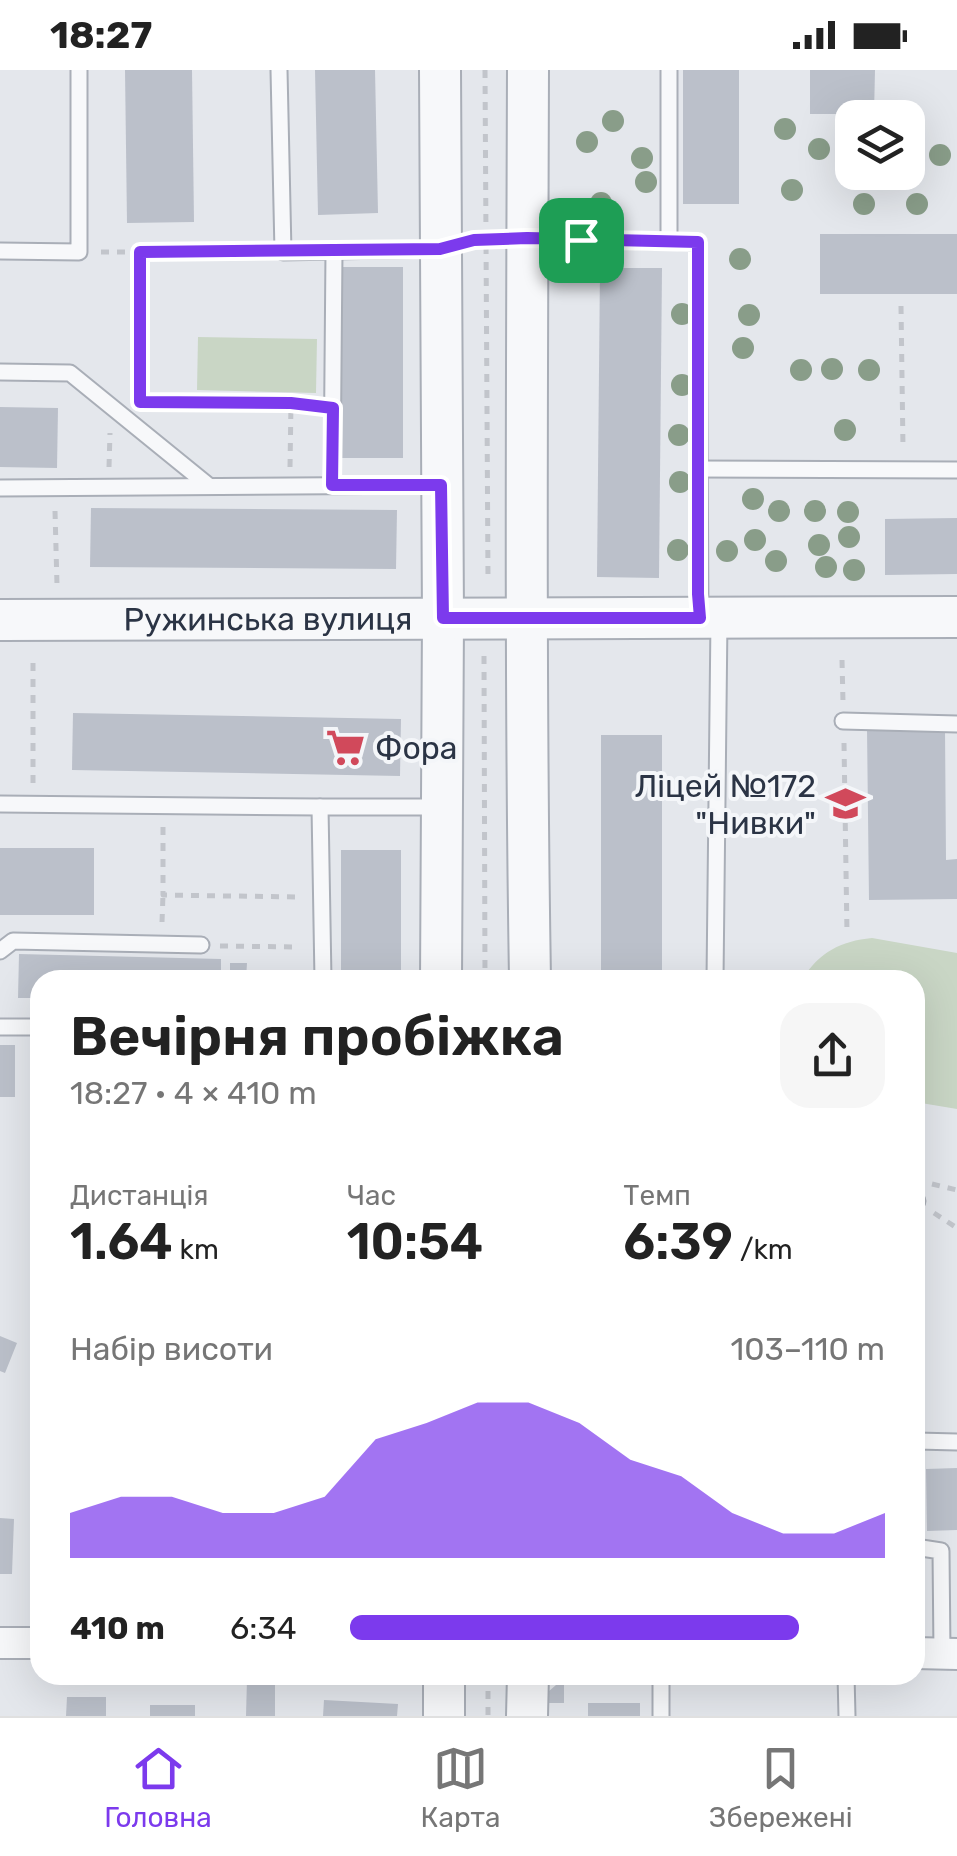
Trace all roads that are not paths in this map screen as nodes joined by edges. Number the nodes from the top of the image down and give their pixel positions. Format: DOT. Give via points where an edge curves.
graph roads {
  1 [pos="79,70"];
  2 [pos="279,70"];
  3 [pos="440,70"];
  4 [pos="528,70"];
  5 [pos="669,70"];
  6 [pos="527,238"];
  7 [pos="669,242"];
  8 [pos="440,249"];
  9 [pos="334,250"];
  10 [pos="0,251"];
  11 [pos="0,372"];
  12 [pos="698,469"];
  13 [pos="957,470"];
  14 [pos="332,485"];
  15 [pos="441,485"];
  16 [pos="209,486"];
  17 [pos="0,488"];
  18 [pos="957,617"];
  19 [pos="443,618"];
  20 [pos="526,618"];
  21 [pos="710,618"];
  22 [pos="0,620"];
  23 [pos="843,721"];
  24 [pos="957,724"];
  25 [pos="0,804"];
  26 [pos="320,807"];
  27 [pos="443,807"];
  28 [pos="201,945"];
  29 [pos="0,951"];
  30 [pos="323,970"];
  31 [pos="441,970"];
  32 [pos="530,970"];
  33 [pos="715,970"];
  34 [pos="0,1027"];
  35 [pos="30,1027"];
  36 [pos="925,1441"];
  37 [pos="957,1442"];
  38 [pos="925,1549"];
  39 [pos="0,1642"];
  40 [pos="30,1643"];
  41 [pos="938,1653"];
  42 [pos="444,1685"];
  43 [pos="528,1685"];
  44 [pos="661,1685"];
  45 [pos="846,1685"];
  46 [pos="444,1716"];
  47 [pos="527,1716"];
  48 [pos="661,1716"];
  49 [pos="847,1716"];
  1 -- 10 [label="lane" via="79,252"];
  2 -- 9 [label="lane" via="283,252"];
  3 -- 8 [label="street"];
  4 -- 6 [label="street"];
  5 -- 7 [label="lane"];
  6 -- 7 [label="lane"];
  6 -- 20 [label="street"];
  7 -- 12 [label="lane" via="698,242"];
  8 -- 9 [label="lane"];
  8 -- 15 [label="street"];
  9 -- 14 [label="lane"];
  11 -- 16 [label="lane" via="70,374"];
  12 -- 13 [label="lane"];
  12 -- 21 [label="lane"];
  14 -- 15 [label="lane"];
  14 -- 16 [label="lane"];
  15 -- 19 [label="street"];
  16 -- 17 [label="lane"];
  18 -- 21 [label="street, Ружинська вулиця"];
  19 -- 20 [label="street, Ружинська вулиця"];
  19 -- 22 [label="street, Ружинська вулиця"];
  19 -- 27 [label="street"];
  20 -- 21 [label="street, Ружинська вулиця"];
  20 -- 32 [label="street"];
  21 -- 33 [label="lane"];
  23 -- 24 [label="lane"];
  25 -- 26 [label="lane"];
  26 -- 27 [label="lane"];
  26 -- 30 [label="lane"];
  27 -- 31 [label="street"];
  28 -- 29 [label="lane" via="13,941"];
  34 -- 35 [label="lane"];
  36 -- 37 [label="lane"];
  38 -- 41 [label="lane" via="941,1551"];
  39 -- 40 [label="street"];
  42 -- 46 [label="street"];
  43 -- 47 [label="street"];
  44 -- 48 [label="lane"];
  45 -- 49 [label="lane"];
}
